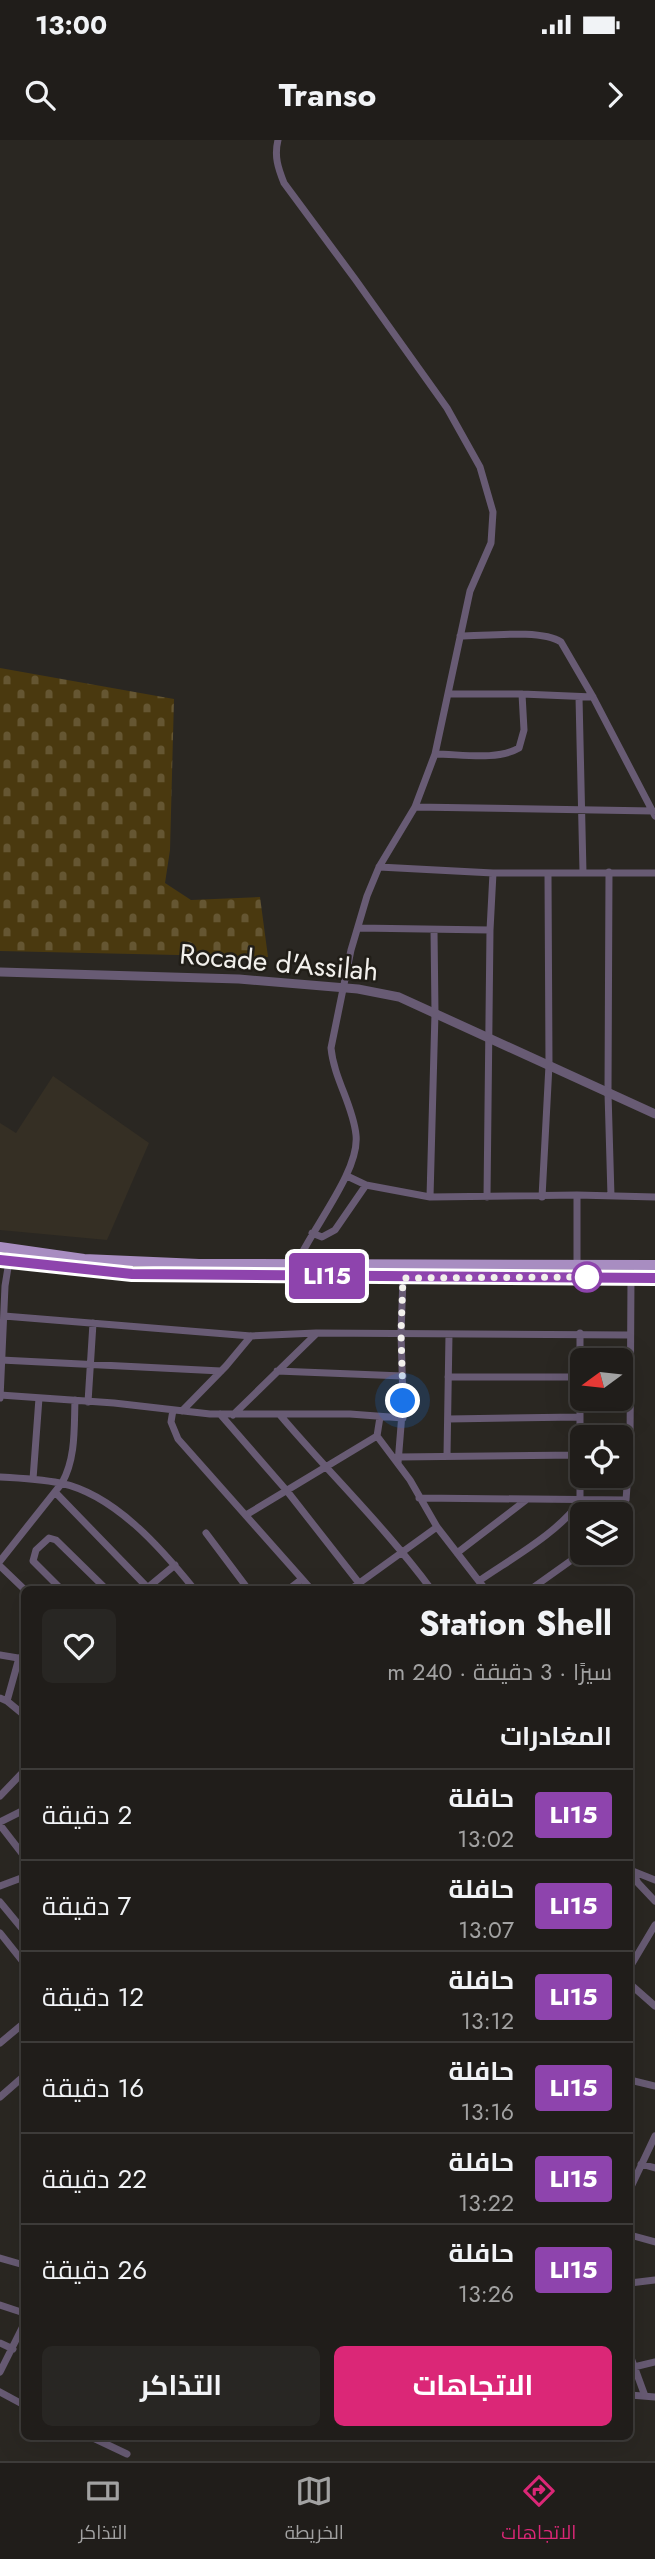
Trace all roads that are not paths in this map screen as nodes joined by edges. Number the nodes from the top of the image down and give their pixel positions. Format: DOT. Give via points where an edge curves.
graph roads {
  1 [pos="278,140"];
  2 [pos="460,636"];
  3 [pos="448,694"];
  4 [pos="522,694"];
  5 [pos="579,697"];
  6 [pos="593,697"];
  7 [pos="435,754"];
  8 [pos="415,807"];
  9 [pos="583,811"];
  10 [pos="654,813"];
  11 [pos="379,867"];
  12 [pos="583,872"];
  13 [pos="609,872"];
  14 [pos="493,873"];
  15 [pos="655,873"];
  16 [pos="548,874"];
  17 [pos="358,928"];
  18 [pos="434,930"];
  19 [pos="490,930"];
  20 [pos="0,972"];
  21 [pos="344,988"];
  22 [pos="435,1013"];
  23 [pos="489,1038"];
  24 [pos="549,1065"];
  25 [pos="608,1093"];
  26 [pos="655,1114"];
  27 [pos="347,1176"];
  28 [pos="366,1185"];
  29 [pos="577,1195"];
  30 [pos="611,1196"];
  31 [pos="430,1197"];
  32 [pos="487,1197"];
  33 [pos="542,1197"];
  34 [pos="655,1197"];
  35 [pos="312,1233"];
  36 [pos="6,1248"];
  37 [pos="4,1261"];
  38 [pos="296,1265"];
  39 [pos="655,1265"];
  40 [pos="577,1266"];
  41 [pos="292,1277"];
  42 [pos="403,1278"];
  43 [pos="631,1278"];
  44 [pos="655,1278"];
  45 [pos="4,1316"];
  46 [pos="93,1323"];
  47 [pos="316,1333"];
  48 [pos="401,1333"];
  49 [pos="580,1333"];
  50 [pos="449,1334"];
  51 [pos="629,1335"];
  52 [pos="251,1336"];
  53 [pos="580,1348"];
  54 [pos="1,1360"];
  55 [pos="90,1364"];
  56 [pos="221,1371"];
  57 [pos="277,1371"];
  58 [pos="403,1376"];
  59 [pos="448,1377"];
  60 [pos="570,1377"];
  61 [pos="0,1397"];
  62 [pos="38,1398"];
  63 [pos="75,1400"];
  64 [pos="88,1402"];
  65 [pos="177,1410"];
  66 [pos="578,1411"];
  67 [pos="220,1415"];
  68 [pos="233,1415"];
  69 [pos="280,1415"];
  70 [pos="380,1417"];
  71 [pos="578,1417"];
  72 [pos="403,1418"];
  73 [pos="448,1419"];
  74 [pos="578,1425"];
  75 [pos="377,1436"];
  76 [pos="570,1454"];
  77 [pos="447,1455"];
  78 [pos="398,1460"];
  79 [pos="324,1467"];
  80 [pos="0,1477"];
  81 [pos="33,1479"];
  82 [pos="62,1483"];
  83 [pos="579,1488"];
  84 [pos="286,1491"];
  85 [pos="55,1492"];
  86 [pos="419,1498"];
  87 [pos="526,1500"];
  88 [pos="626,1500"];
  89 [pos="579,1501"];
  90 [pos="246,1515"];
  91 [pos="437,1527"];
  92 [pos="206,1532"];
  93 [pos="404,1552"];
  94 [pos="457,1553"];
  95 [pos="570,1561"];
  96 [pos="0,1564"];
  97 [pos="175,1565"];
  98 [pos="302,1578"];
  99 [pos="479,1581"];
  100 [pos="359,1584"];
  101 [pos="21,1586"];
  102 [pos="58,1586"];
  103 [pos="103,1586"];
  104 [pos="145,1586"];
  105 [pos="149,1586"];
  106 [pos="192,1586"];
  107 [pos="246,1586"];
  108 [pos="293,1586"];
  109 [pos="309,1586"];
  110 [pos="356,1586"];
  111 [pos="428,1586"];
  112 [pos="483,1586"];
  113 [pos="535,1586"];
  114 [pos="0,1655"];
  115 [pos="21,1658"];
  116 [pos="21,1660"];
  117 [pos="4,1699"];
  118 [pos="21,1713"];
  119 [pos="21,1774"];
  120 [pos="0,1796"];
  121 [pos="21,1812"];
  122 [pos="0,1824"];
  123 [pos="21,1852"];
  124 [pos="633,1871"];
  125 [pos="633,1874"];
  126 [pos="21,1878"];
  127 [pos="655,1880"];
  128 [pos="0,1885"];
  129 [pos="655,1901"];
  130 [pos="0,1902"];
  131 [pos="9,1912"];
  132 [pos="0,1920"];
  133 [pos="655,1925"];
  134 [pos="21,1927"];
  135 [pos="0,1933"];
  136 [pos="21,1958"];
  137 [pos="633,1962"];
  138 [pos="633,1987"];
  139 [pos="655,2006"];
  140 [pos="21,2029"];
  141 [pos="0,2043"];
  142 [pos="21,2079"];
  143 [pos="633,2081"];
  144 [pos="655,2086"];
  145 [pos="0,2097"];
  146 [pos="655,2137"];
  147 [pos="641,2164"];
  148 [pos="655,2168"];
  149 [pos="633,2173"];
  150 [pos="633,2236"];
  151 [pos="655,2242"];
  152 [pos="0,2258"];
  153 [pos="21,2264"];
  154 [pos="655,2280"];
  155 [pos="633,2283"];
  156 [pos="0,2305"];
  157 [pos="21,2313"];
  158 [pos="21,2331"];
  159 [pos="0,2343"];
  160 [pos="13,2349"];
  161 [pos="655,2362"];
  162 [pos="633,2364"];
  163 [pos="634,2367"];
  164 [pos="0,2372"];
  165 [pos="0,2392"];
  166 [pos="633,2395"];
  167 [pos="645,2396"];
  168 [pos="655,2397"];
  169 [pos="21,2402"];
  170 [pos="97,2440"];
  171 [pos="127,2454"];
  1 -- 2 [label="street" via="277,166 284,183 447,408 480,467 494,526 470,591"];
  2 -- 3 [label="street"];
  2 -- 6 [label="street" via="554,638 567,649"];
  3 -- 4 [label="street"];
  3 -- 7 [label="street"];
  4 -- 5 [label="street"];
  4 -- 7 [label="street" via="524,730 519,748 494,755"];
  5 -- 6 [label="street"];
  5 -- 9 [label="street"];
  6 -- 10 [label="street"];
  7 -- 8 [label="street"];
  8 -- 9 [label="street"];
  8 -- 11 [label="street"];
  9 -- 10 [label="street"];
  9 -- 12 [label="street"];
  11 -- 14 [label="street"];
  11 -- 17 [label="street"];
  12 -- 13 [label="street"];
  12 -- 16 [label="street"];
  13 -- 15 [label="street"];
  13 -- 25 [label="street"];
  14 -- 16 [label="street"];
  14 -- 19 [label="street"];
  16 -- 24 [label="street"];
  17 -- 18 [label="street"];
  17 -- 21 [label="street"];
  18 -- 19 [label="street"];
  18 -- 22 [label="street"];
  19 -- 23 [label="street"];
  20 -- 21 [label="street, Rocade d'Assilah" via="160,975"];
  21 -- 22 [label="street, Rocade d'Assilah" via="399,997"];
  21 -- 27 [label="street" via="331,1048 332,1064 356,1134"];
  22 -- 23 [label="street, Rocade d'Assilah"];
  22 -- 31 [label="street"];
  23 -- 24 [label="street, Rocade d'Assilah"];
  23 -- 32 [label="street"];
  24 -- 25 [label="street, Rocade d'Assilah"];
  24 -- 33 [label="street"];
  25 -- 26 [label="street, Rocade d'Assilah"];
  25 -- 30 [label="street"];
  27 -- 28 [label="street"];
  27 -- 35 [label="street"];
  28 -- 31 [label="street"];
  28 -- 35 [label="street" via="335,1230 322,1237"];
  29 -- 30 [label="street"];
  29 -- 33 [label="street"];
  29 -- 40 [label="street"];
  30 -- 34 [label="street"];
  31 -- 32 [label="street"];
  32 -- 33 [label="street"];
  35 -- 38 [label="street"];
  36 -- 37 [label="street"];
  36 -- 38 [label="main road" via="130,1262"];
  37 -- 41 [label="main road" via="132,1274"];
  37 -- 45 [label="street"];
  38 -- 40 [label="main road"];
  38 -- 41 [label="street"];
  39 -- 40 [label="main road"];
  41 -- 42 [label="main road"];
  42 -- 43 [label="main road"];
  42 -- 48 [label="street"];
  43 -- 44 [label="main road"];
  43 -- 51 [label="street"];
  45 -- 46 [label="street"];
  45 -- 54 [label="street"];
  46 -- 52 [label="street"];
  46 -- 55 [label="street"];
  47 -- 48 [label="street"];
  47 -- 52 [label="street"];
  47 -- 57 [label="street"];
  48 -- 50 [label="street"];
  48 -- 58 [label="street"];
  49 -- 50 [label="street"];
  49 -- 51 [label="street"];
  49 -- 53 [label="street"];
  50 -- 59 [label="street"];
  51 -- 88 [label="street"];
  52 -- 56 [label="street"];
  54 -- 55 [label="street"];
  54 -- 61 [label="street"];
  55 -- 56 [label="street"];
  55 -- 64 [label="street"];
  56 -- 65 [label="street"];
  57 -- 58 [label="street"];
  57 -- 68 [label="street"];
  58 -- 72 [label="street"];
  59 -- 60 [label="street"];
  59 -- 73 [label="street"];
  61 -- 62 [label="street"];
  62 -- 63 [label="street"];
  62 -- 81 [label="street"];
  63 -- 64 [label="street"];
  63 -- 82 [label="street" via="71,1462"];
  64 -- 65 [label="street"];
  65 -- 67 [label="street"];
  65 -- 90 [label="street" via="171,1422 178,1439"];
  66 -- 71 [label="street"];
  67 -- 68 [label="street"];
  67 -- 84 [label="street"];
  68 -- 69 [label="street"];
  69 -- 70 [label="street"];
  69 -- 79 [label="street"];
  70 -- 72 [label="street"];
  70 -- 75 [label="street"];
  71 -- 73 [label="street"];
  71 -- 74 [label="street"];
  72 -- 78 [label="street"];
  73 -- 77 [label="street"];
  75 -- 78 [label="street"];
  75 -- 79 [label="street"];
  76 -- 77 [label="street"];
  77 -- 78 [label="street"];
  78 -- 86 [label="street"];
  79 -- 84 [label="street"];
  79 -- 93 [label="street"];
  80 -- 81 [label="street"];
  81 -- 82 [label="street"];
  82 -- 85 [label="street"];
  82 -- 97 [label="street" via="97,1499 135,1525"];
  83 -- 89 [label="street"];
  84 -- 90 [label="street"];
  84 -- 100 [label="street"];
  85 -- 96 [label="street"];
  85 -- 104 [label="street"];
  86 -- 87 [label="street"];
  86 -- 91 [label="street"];
  87 -- 89 [label="street"];
  87 -- 94 [label="street"];
  88 -- 89 [label="street"];
  89 -- 99 [label="street" via="558,1525"];
  90 -- 98 [label="street"];
  91 -- 93 [label="street"];
  91 -- 94 [label="street"];
  92 -- 107 [label="street"];
  93 -- 100 [label="street"];
  93 -- 111 [label="street"];
  94 -- 99 [label="street"];
  95 -- 113 [label="street"];
  96 -- 101 [label="street"];
  97 -- 105 [label="street"];
  97 -- 106 [label="street"];
  98 -- 108 [label="street"];
  98 -- 109 [label="street"];
  99 -- 112 [label="street"];
  100 -- 110 [label="street"];
  102 -- 103 [label="street" via="33,1561 36,1550 49,1538"];
  114 -- 115 [label="street"];
  116 -- 117 [label="street"];
  117 -- 118 [label="street"];
  119 -- 120 [label="street"];
  121 -- 122 [label="street"];
  122 -- 123 [label="street"];
  124 -- 127 [label="street"];
  125 -- 129 [label="street"];
  126 -- 128 [label="street"];
  130 -- 131 [label="street"];
  131 -- 132 [label="street"];
  131 -- 134 [label="street"];
  133 -- 137 [label="street"];
  135 -- 136 [label="street"];
  138 -- 139 [label="street"];
  140 -- 141 [label="street"];
  142 -- 145 [label="street"];
  143 -- 144 [label="street"];
  146 -- 147 [label="street"];
  147 -- 148 [label="street"];
  147 -- 149 [label="street"];
  150 -- 151 [label="street"];
  152 -- 153 [label="street"];
  154 -- 155 [label="street"];
  156 -- 157 [label="street"];
  158 -- 160 [label="street"];
  159 -- 160 [label="street"];
  160 -- 164 [label="street"];
  161 -- 163 [label="street"];
  162 -- 163 [label="street"];
  163 -- 167 [label="street"];
  165 -- 169 [label="street"];
  166 -- 167 [label="street"];
  167 -- 168 [label="street"];
  170 -- 171 [label="street"];
}
